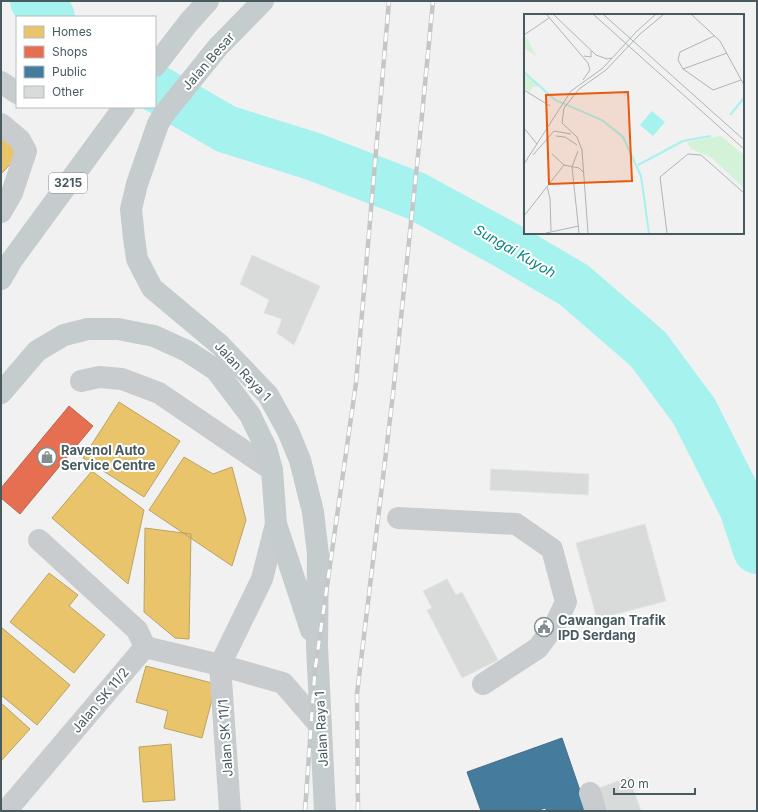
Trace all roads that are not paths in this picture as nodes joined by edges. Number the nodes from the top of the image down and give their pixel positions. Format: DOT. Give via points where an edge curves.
graph roads {
  1 [pos="208,1"];
  2 [pos="263,1"];
  3 [pos="156,65"];
  4 [pos="1,82"];
  5 [pos="16,92"];
  6 [pos="123,108"];
  7 [pos="1,124"];
  8 [pos="158,124"];
  9 [pos="1,212"];
  10 [pos="1,279"];
  11 [pos="81,381"];
  12 [pos="1,393"];
  13 [pos="272,470"];
  14 [pos="398,518"];
  15 [pos="276,524"];
  16 [pos="39,540"];
  17 [pos="317,646"];
  18 [pos="145,647"];
  19 [pos="220,665"];
  20 [pos="483,684"];
  21 [pos="321,727"];
  22 [pos="6,811"];
  23 [pos="230,811"];
  24 [pos="325,811"];
  1 -- 3 [label="main road"];
  2 -- 8 [label="main road, Jalan Besar" via="218,47"];
  4 -- 5 [label="street"];
  6 -- 10 [label="main road, 3215" via="12,260"];
  7 -- 9 [label="street" via="20,140 26,151 12,193"];
  8 -- 17 [label="main road, Jalan Raya 1" via="131,209 137,258 152,288 220,346 268,394 288,431 300,460 313,512 318,554"];
  11 -- 13 [label="street" via="100,377 122,379 159,393"];
  12 -- 13 [label="main road, Jalan Raya 1" via="38,351 64,335 88,329 118,329 154,336 216,370 250,415 266,448"];
  13 -- 15 [label="main road, Jalan Raya 1"];
  14 -- 20 [label="street" via="516,524 552,549 566,602 555,625 538,648"];
  15 -- 17 [label="main road, Jalan Raya 1"];
  15 -- 19 [label="street" via="262,579"];
  16 -- 18 [label="street" via="137,630"];
  17 -- 21 [label="main road, Jalan Raya 1"];
  18 -- 19 [label="street"];
  18 -- 22 [label="street, Jalan SK 11/2"];
  19 -- 21 [label="street" via="283,682"];
  19 -- 23 [label="street, Jalan SK 11/1"];
  21 -- 24 [label="main road, Jalan Raya 1"];
}
